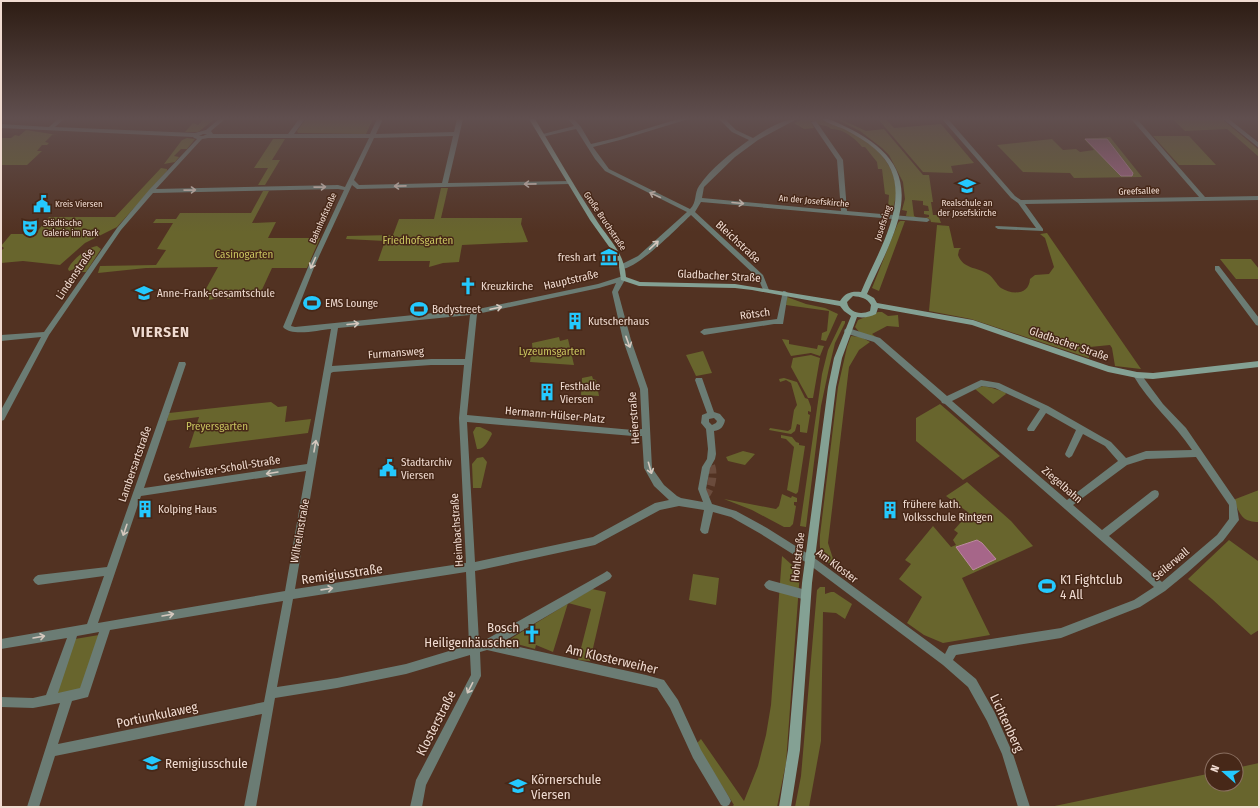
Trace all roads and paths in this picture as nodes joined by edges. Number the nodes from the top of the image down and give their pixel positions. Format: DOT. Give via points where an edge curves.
graph roads {
  1 [pos="181,157"];
  2 [pos="362,157"];
  3 [pos="451,157"];
  4 [pos="554,157"];
  5 [pos="595,157"];
  6 [pos="732,157"];
  7 [pos="838,157"];
  8 [pos="886,157"];
  9 [pos="978,157"];
  10 [pos="1167,157"];
  11 [pos="351,180"];
  12 [pos="569,182"];
  13 [pos="445,185"];
  14 [pos="346,189"];
  15 [pos="151,191"];
  16 [pos="1203,198"];
  17 [pos="1259,198"];
  18 [pos="699,200"];
  19 [pos="1020,202"];
  20 [pos="690,211"];
  21 [pos="844,212"];
  22 [pos="896,218"];
  23 [pos="928,220"];
  24 [pos="998,227"];
  25 [pos="622,267"];
  26 [pos="1217,268"];
  27 [pos="623,278"];
  28 [pos="766,290"];
  29 [pos="785,293"];
  30 [pos="863,295"];
  31 [pos="843,304"];
  32 [pos="875,305"];
  33 [pos="474,312"];
  34 [pos="855,314"];
  35 [pos="1259,323"];
  36 [pos="335,326"];
  37 [pos="287,327"];
  38 [pos="848,331"];
  39 [pos="704,332"];
  40 [pos="46,334"];
  41 [pos="1,338"];
  42 [pos="468,362"];
  43 [pos="182,364"];
  44 [pos="1259,364"];
  45 [pos="330,370"];
  46 [pos="1137,375"];
  47 [pos="699,380"];
  48 [pos="945,401"];
  49 [pos="1045,408"];
  50 [pos="1,418"];
  51 [pos="463,418"];
  52 [pos="1031,428"];
  53 [pos="1081,428"];
  54 [pos="646,432"];
  55 [pos="1199,453"];
  56 [pos="1069,454"];
  57 [pos="1124,462"];
  58 [pos="311,467"];
  59 [pos="138,493"];
  60 [pos="1155,494"];
  61 [pos="678,502"];
  62 [pos="1067,505"];
  63 [pos="709,507"];
  64 [pos="705,530"];
  65 [pos="1102,536"];
  66 [pos="810,560"];
  67 [pos="471,567"];
  68 [pos="111,571"];
  69 [pos="607,576"];
  70 [pos="38,580"];
  71 [pos="769,586"];
  72 [pos="1162,588"];
  73 [pos="289,595"];
  74 [pos="806,595"];
  75 [pos="106,626"];
  76 [pos="91,628"];
  77 [pos="74,631"];
  78 [pos="1,644"];
  79 [pos="487,646"];
  80 [pos="474,650"];
  81 [pos="947,661"];
  82 [pos="271,693"];
  83 [pos="68,696"];
  84 [pos="50,700"];
  85 [pos="1,702"];
  86 [pos="268,707"];
  87 [pos="52,751"];
  88 [pos="725,801"];
  89 [pos="33,807"];
  90 [pos="250,807"];
  91 [pos="416,807"];
  92 [pos="785,807"];
  93 [pos="1024,807"];
  1 -- 15 [label="street, Lindenstraße"];
  2 -- 11 [label="street, Bahnhofstraße"];
  3 -- 13 [label="street"];
  4 -- 12 [label="main road, Große Bruchstraße"];
  20 -- 5 [label="street, Bleichstraße, one-way" via="607,170"];
  6 -- 18 [label="street" via="701,188"];
  7 -- 21 [label="street"];
  8 -- 22 [label="main road, Josefsring" via="899,190"];
  9 -- 19 [label="street"];
  10 -- 16 [label="street"];
  13 -- 11 [label="street, one-way" via="357,187"];
  11 -- 14 [label="street, Bahnhofstraße"];
  12 -- 13 [label="street, one-way"];
  12 -- 25 [label="main road, Große Bruchstraße" via="604,237 618,254"];
  15 -- 14 [label="street, one-way" via="338,187"];
  14 -- 37 [label="street, Bahnhofstraße, one-way"];
  15 -- 40 [label="street, Lindenstraße" via="125,220"];
  16 -- 17 [label="street, Greefsallee"];
  16 -- 19 [label="street, Greefsallee"];
  18 -- 20 [label="street"];
  18 -- 21 [label="street, An der Josefskirche, one-way"];
  19 -- 24 [label="street" via="1041,230"];
  25 -- 20 [label="street, one-way" via="640,258"];
  20 -- 28 [label="street, Bleichstraße" via="762,277"];
  21 -- 22 [label="street, An der Josefskirche"];
  22 -- 23 [label="street, An der Josefskirche"];
  22 -- 30 [label="main road, Josefsring"];
  25 -- 27 [label="main road, Große Bruchstraße"];
  26 -- 35 [label="street"];
  27 -- 28 [label="main road, Gladbacher Straße" via="640,284 735,286"];
  33 -- 27 [label="street, Hauptstraße, one-way" via="599,286"];
  27 -- 54 [label="street, Heierstraße, one-way" via="615,292 627,340 644,389"];
  28 -- 29 [label="main road, Gladbacher Straße"];
  29 -- 31 [label="main road, Gladbacher Straße"];
  29 -- 39 [label="street, Rötsch" via="780,322"];
  30 -- 31 [label="main road" via="848,295"];
  30 -- 32 [label="main road" via="871,299"];
  31 -- 34 [label="main road" via="847,310"];
  32 -- 34 [label="main road" via="870,314"];
  32 -- 46 [label="main road, Gladbacher Straße" via="973,324 1108,370"];
  36 -- 33 [label="street, Hauptstraße, one-way"];
  33 -- 42 [label="street, Heimbachstraße"];
  34 -- 38 [label="main road, Hohlstraße"];
  36 -- 37 [label="street, Hauptstraße" via="294,330"];
  36 -- 45 [label="street, Wilhelmstraße"];
  38 -- 48 [label="street, Ziegelbahn" via="877,340"];
  38 -- 66 [label="main road, Hohlstraße" via="838,358 832,387"];
  40 -- 41 [label="street"];
  40 -- 50 [label="street, Lindenstraße"];
  42 -- 45 [label="street, Furmansweg" via="431,362"];
  42 -- 51 [label="street, Heimbachstraße"];
  43 -- 59 [label="street, Lambersartstraße"];
  44 -- 46 [label="main road, Gladbacher Straße" via="1160,375"];
  58 -- 45 [label="street, Wilhelmstraße, one-way"];
  46 -- 55 [label="street, Seilerwall"];
  47 -- 63 [label="street" via="711,414 705,417 705,423 710,428 712,453 710,463 706,467 702,489"];
  48 -- 49 [label="street" via="981,383 996,385"];
  48 -- 62 [label="street, Ziegelbahn"];
  49 -- 52 [label="street"];
  49 -- 53 [label="street"];
  51 -- 54 [label="street, Hermann-Hülser-Platz"];
  51 -- 67 [label="street, Heimbachstraße"];
  53 -- 56 [label="street"];
  53 -- 57 [label="street" via="1108,444"];
  54 -- 61 [label="street, Heierstraße, one-way" via="648,468 667,495"];
  55 -- 57 [label="street" via="1146,455"];
  55 -- 72 [label="street, Seilerwall" via="1233,504 1234,520 1220,538"];
  57 -- 62 [label="street"];
  58 -- 59 [label="street, Geschwister-Scholl-Straße, one-way"];
  58 -- 73 [label="street, Wilhelmstraße"];
  59 -- 68 [label="street, Lambersartstraße, one-way"];
  60 -- 65 [label="street"];
  61 -- 63 [label="street, Am Kloster"];
  61 -- 67 [label="street, Remigiusstraße" via="658,506 595,541"];
  62 -- 65 [label="street, Ziegelbahn"];
  63 -- 64 [label="street"];
  63 -- 66 [label="street, Am Kloster" via="764,531"];
  65 -- 72 [label="street, Ziegelbahn"];
  66 -- 74 [label="main road, Hohlstraße"];
  66 -- 81 [label="street, Am Kloster"];
  73 -- 67 [label="street, Remigiusstraße, one-way"];
  67 -- 80 [label="street, Heimbachstraße"];
  68 -- 70 [label="street"];
  68 -- 76 [label="street, Lambersartstraße"];
  69 -- 79 [label="street"];
  71 -- 74 [label="street"];
  72 -- 81 [label="street, Seilerwall" via="1137,604 1061,633 954,650"];
  75 -- 73 [label="street, Remigiusstraße, one-way"];
  73 -- 82 [label="street, Wilhelmstraße"];
  74 -- 92 [label="main road, Hohlstraße" via="794,750"];
  75 -- 76 [label="street, Remigiusstraße"];
  75 -- 83 [label="street" via="84,693"];
  76 -- 77 [label="street, Remigiusstraße"];
  78 -- 77 [label="street, Remigiusstraße, one-way"];
  77 -- 84 [label="street"];
  79 -- 80 [label="street, Am Klosterweiher"];
  79 -- 88 [label="street, Am Klosterweiher" via="660,684 674,704 697,754"];
  80 -- 82 [label="street" via="406,669"];
  80 -- 91 [label="street, Klosterstraße, one-way" via="476,676 420,784"];
  81 -- 93 [label="street, Lichtenberg" via="972,684 992,717"];
  82 -- 86 [label="street, Wilhelmstraße"];
  83 -- 84 [label="street"];
  83 -- 87 [label="street"];
  84 -- 85 [label="street" via="33,703"];
  86 -- 87 [label="street, Portiunkulaweg"];
  86 -- 90 [label="street, Wilhelmstraße"];
  87 -- 89 [label="street"];
}
